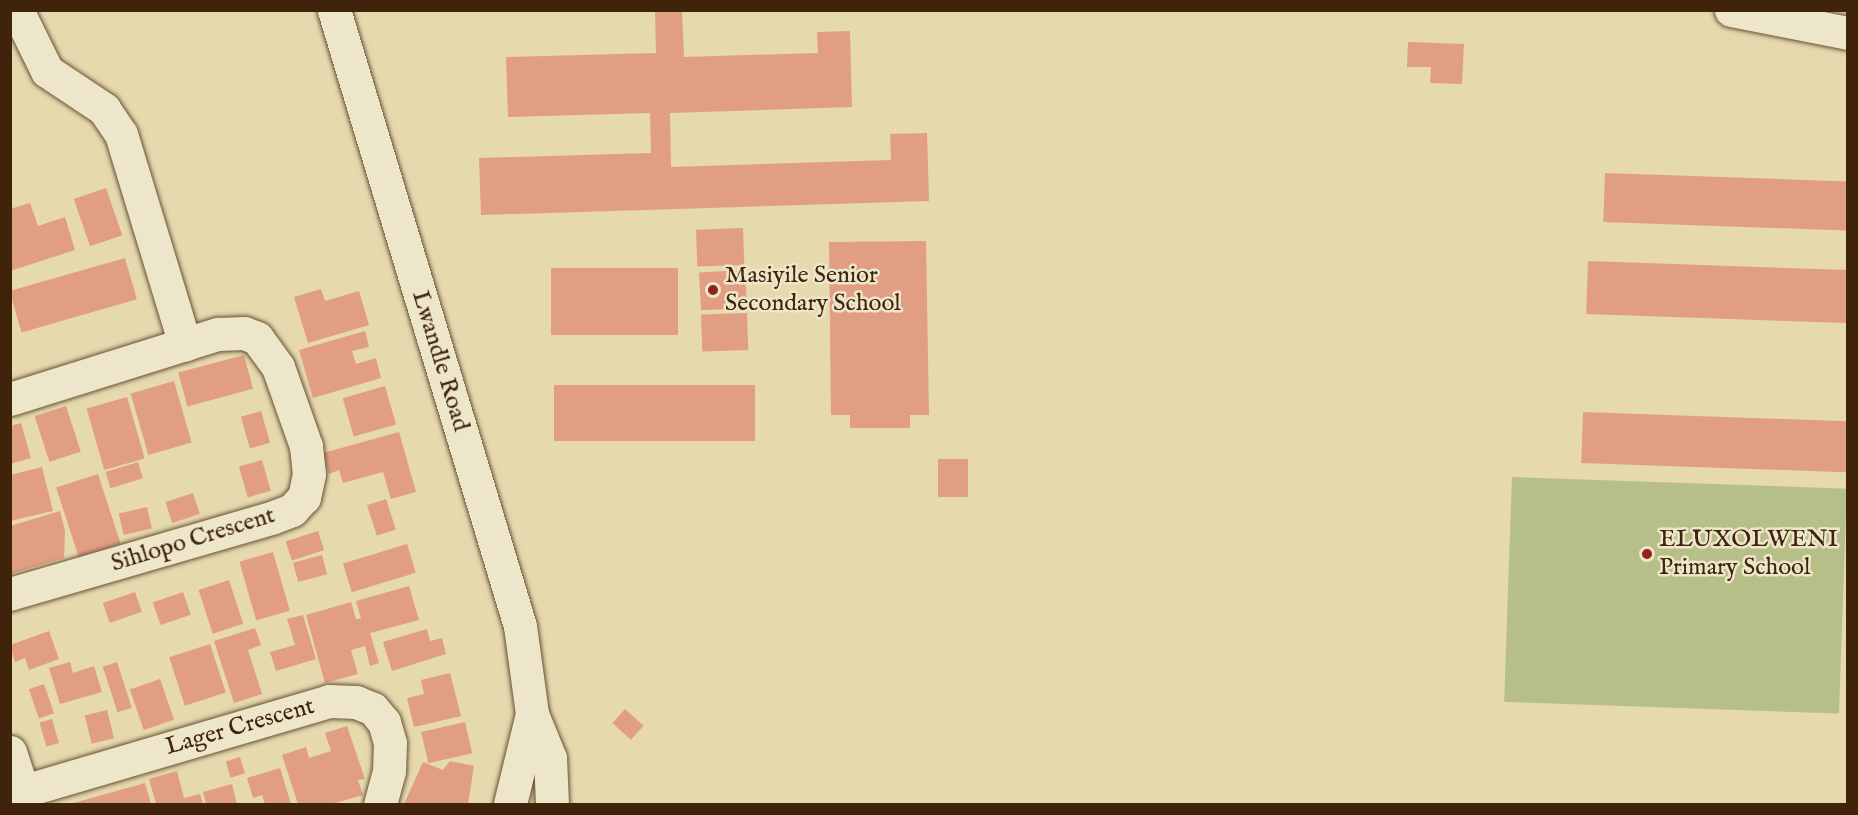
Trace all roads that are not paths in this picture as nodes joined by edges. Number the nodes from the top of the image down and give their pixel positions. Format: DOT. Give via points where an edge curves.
graph roads {
  1 [pos="17,10"];
  2 [pos="334,10"];
  3 [pos="1731,10"];
  4 [pos="1848,33"];
  5 [pos="185,344"];
  6 [pos="10,399"];
  7 [pos="10,594"];
  8 [pos="532,714"];
  9 [pos="10,752"];
  10 [pos="20,797"];
  11 [pos="380,804"];
  12 [pos="510,804"];
  13 [pos="552,804"];
  1 -- 5 [label="street" via="47,71 104,109 122,134"];
  2 -- 8 [label="street, Lwandle Road" via="520,626"];
  3 -- 4 [label="street"];
  5 -- 6 [label="street, Sihlopo Crescent"];
  5 -- 7 [label="street, Sihlopo Crescent" via="218,334 244,333 256,338 268,351 278,367 306,446 309,474 304,497 292,510 271,518"];
  8 -- 12 [label="street, Lwandle Road"];
  8 -- 13 [label="street, Lwandle Road" via="550,758"];
  9 -- 10 [label="street"];
  10 -- 11 [label="street, Lager Crescent" via="338,702 356,702 373,709 384,722 390,743 389,771"];
}
